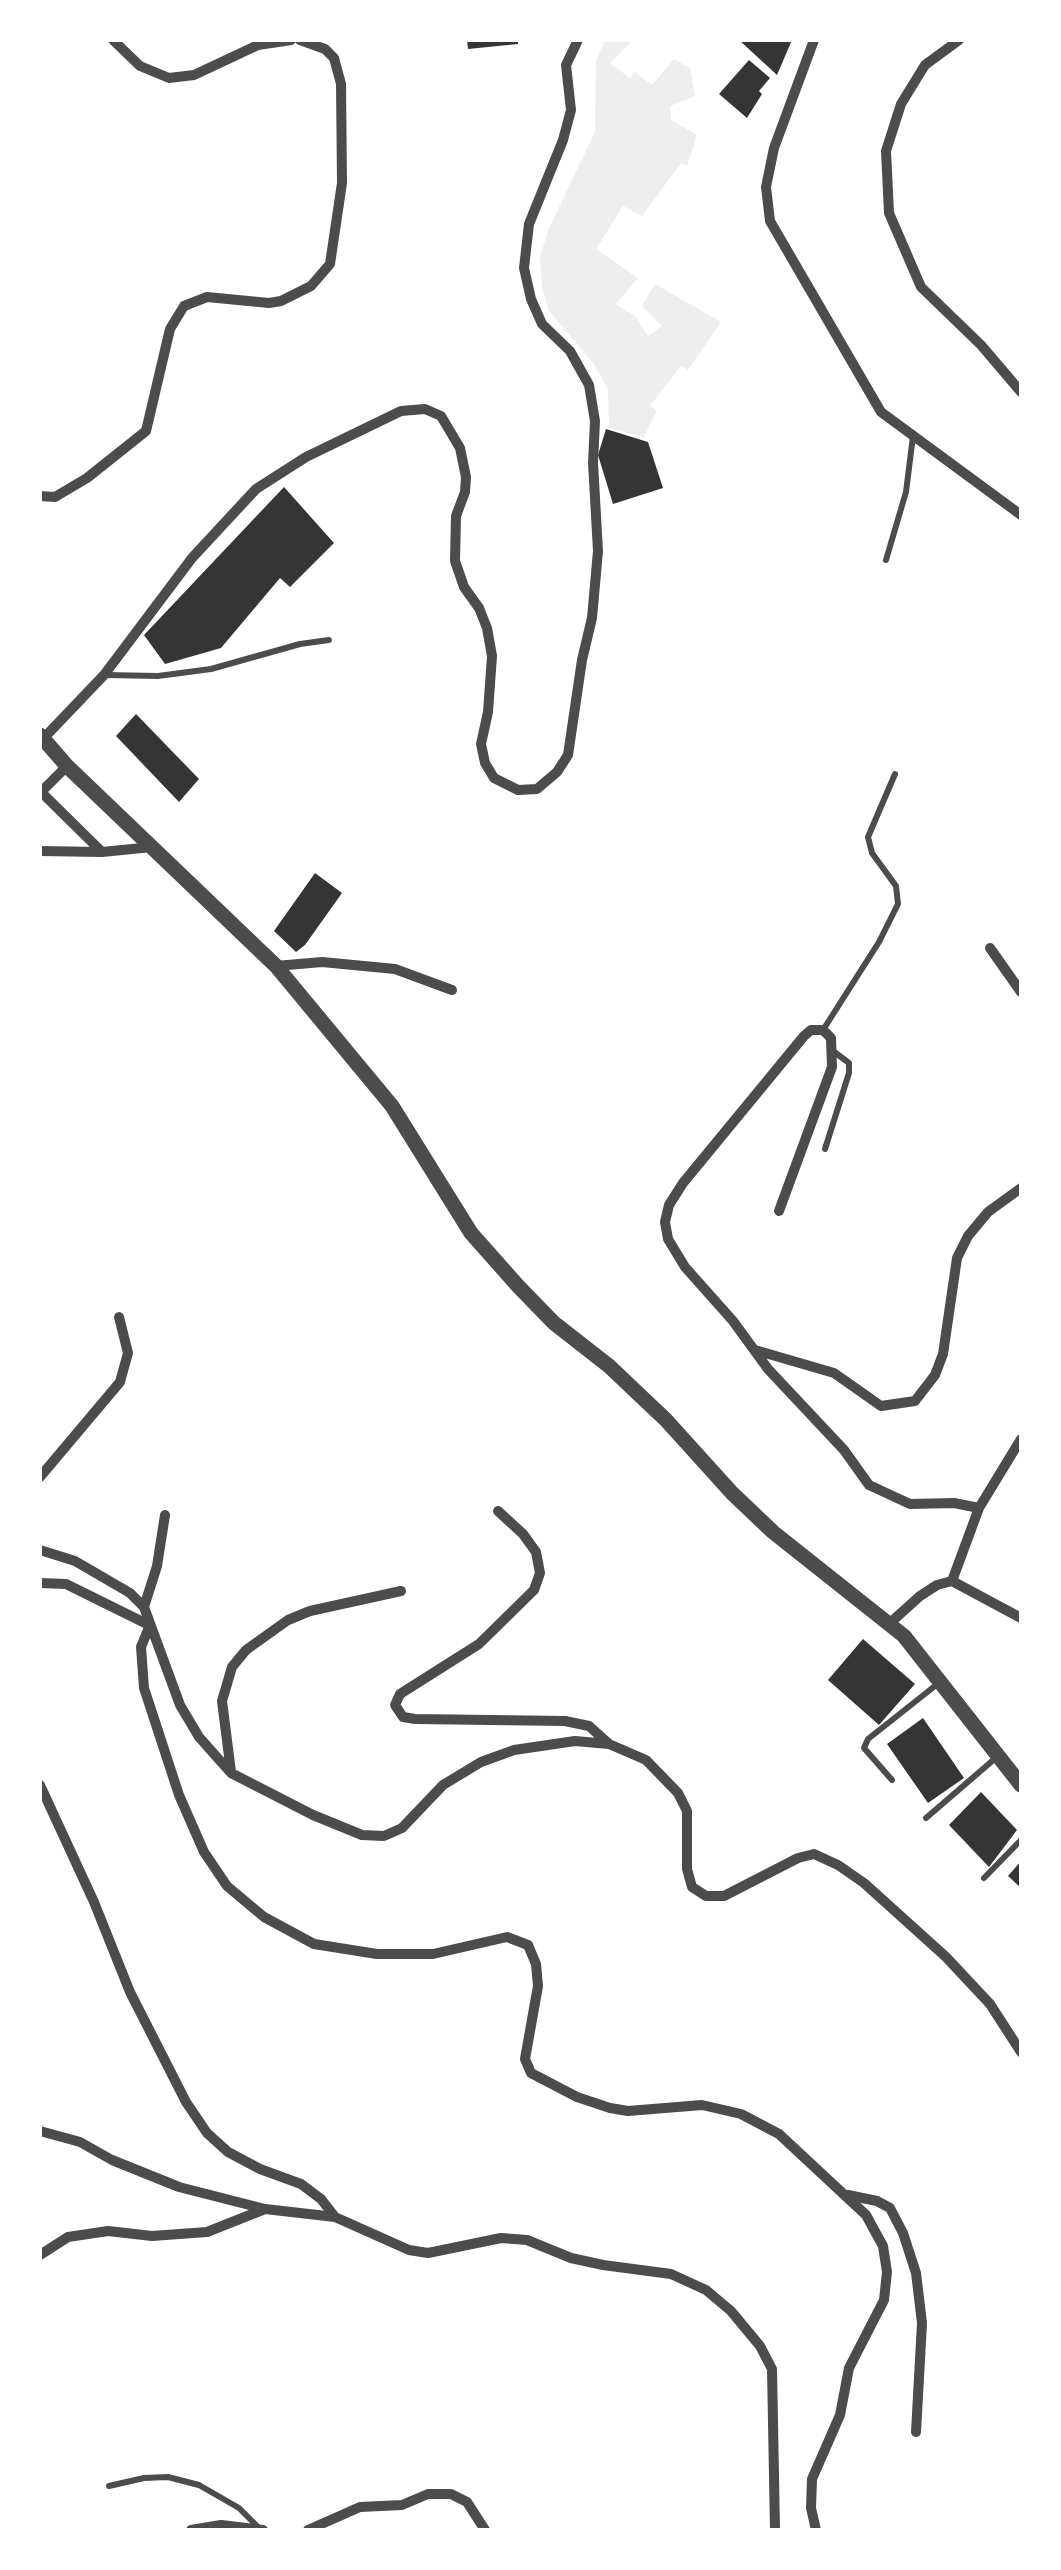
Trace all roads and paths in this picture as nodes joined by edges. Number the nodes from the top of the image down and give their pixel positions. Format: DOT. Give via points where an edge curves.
graph roads {
  1 [pos="113,40"];
  2 [pos="292,40"];
  3 [pos="300,40"];
  4 [pos="578,40"];
  5 [pos="814,40"];
  6 [pos="959,40"];
  7 [pos="1021,392"];
  8 [pos="914,435"];
  9 [pos="40,496"];
  10 [pos="1021,514"];
  11 [pos="886,560"];
  12 [pos="329,640"];
  13 [pos="104,675"];
  14 [pos="41,738"];
  15 [pos="67,766"];
  16 [pos="895,774"];
  17 [pos="40,792"];
  18 [pos="152,847"];
  19 [pos="40,851"];
  20 [pos="102,852"];
  21 [pos="990,948"];
  22 [pos="276,966"];
  23 [pos="452,990"];
  24 [pos="1021,992"];
  25 [pos="823,1030"];
  26 [pos="833,1051"];
  27 [pos="825,1149"];
  28 [pos="1021,1188"];
  29 [pos="779,1211"];
  30 [pos="119,1317"];
  31 [pos="755,1350"];
  32 [pos="1021,1439"];
  33 [pos="40,1477"];
  34 [pos="978,1508"];
  35 [pos="498,1511"];
  36 [pos="165,1515"];
  37 [pos="40,1550"];
  38 [pos="952,1580"];
  39 [pos="40,1583"];
  40 [pos="401,1591"];
  41 [pos="144,1607"];
  42 [pos="1021,1618"];
  43 [pos="890,1622"];
  44 [pos="150,1625"];
  45 [pos="941,1681"];
  46 [pos="609,1744"];
  47 [pos="999,1756"];
  48 [pos="231,1773"];
  49 [pos="892,1780"];
  50 [pos="1021,1785"];
  51 [pos="40,1786"];
  52 [pos="926,1818"];
  53 [pos="1021,1840"];
  54 [pos="984,1878"];
  55 [pos="1021,2052"];
  56 [pos="40,2131"];
  57 [pos="847,2195"];
  58 [pos="265,2209"];
  59 [pos="336,2217"];
  60 [pos="40,2255"];
  61 [pos="916,2432"];
  62 [pos="110,2486"];
  63 [pos="191,2530"];
  64 [pos="261,2530"];
  65 [pos="308,2530"];
  66 [pos="485,2530"];
  67 [pos="776,2530"];
  68 [pos="816,2530"];
  1 -- 2 [label="street" via="140,66 169,78 194,75 258,45"];
  3 -- 9 [label="street" via="334,58 341,84 342,183 330,264 310,286 281,301 207,297 184,306 170,329 146,431 87,478 55,497"];
  4 -- 13 [label="street" via="566,65 571,110 564,140 529,224 524,268 542,324 570,351 589,385 596,422 592,618 568,755 558,772 537,789 518,790 494,778 484,764 490,642 455,561 466,478 460,448 441,416 425,409 401,411 256,489 192,558"];
  5 -- 8 [label="street" via="774,148 766,187 770,220 881,412"];
  6 -- 7 [label="street" via="925,65 901,104 886,151 889,213 921,287"];
  8 -- 10 [label="street"];
  8 -- 11 [label="lane"];
  12 -- 13 [label="lane" via="211,669"];
  13 -- 14 [label="street"];
  14 -- 15 [label="street"];
  15 -- 17 [label="street"];
  15 -- 18 [label="street"];
  16 -- 25 [label="lane" via="868,836 896,886 898,904"];
  17 -- 20 [label="street"];
  18 -- 20 [label="street"];
  18 -- 22 [label="street"];
  19 -- 20 [label="street"];
  21 -- 24 [label="street"];
  22 -- 23 [label="street" via="395,968"];
  22 -- 43 [label="street" via="392,1106 471,1233 518,1286 666,1420 774,1532"];
  25 -- 26 [label="street"];
  25 -- 31 [label="street" via="804,1036 683,1184 664,1222 684,1267"];
  26 -- 27 [label="lane" via="849,1063"];
  26 -- 29 [label="street"];
  28 -- 31 [label="street" via="988,1212 957,1258 943,1354 915,1401 881,1406 834,1373"];
  30 -- 33 [label="street" via="125,1371"];
  31 -- 34 [label="street" via="869,1486 910,1504"];
  32 -- 34 [label="street"];
  34 -- 38 [label="street"];
  35 -- 46 [label="street" via="536,1552 540,1574 534,1590 479,1644 400,1694 395,1705 403,1717 415,1719 566,1721 589,1726"];
  36 -- 41 [label="street"];
  37 -- 41 [label="street" via="106,1577"];
  38 -- 42 [label="street"];
  38 -- 43 [label="street"];
  39 -- 44 [label="street" via="66,1584"];
  40 -- 48 [label="street" via="288,1620 246,1650 232,1668 222,1701"];
  41 -- 44 [label="street"];
  43 -- 45 [label="street"];
  44 -- 48 [label="street" via="180,1705"];
  44 -- 57 [label="street" via="142,1646 144,1688 178,1796 227,1886 264,1917 314,1944 377,1954 434,1954 507,1937 528,1945 538,1986 525,2059 531,2074 610,2108 702,2105 741,2114 779,2134"];
  45 -- 47 [label="street"];
  45 -- 49 [label="lane" via="868,1739 866,1752"];
  46 -- 48 [label="street" via="575,1741 481,1762 442,1784 402,1828 384,1836 362,1835 312,1815"];
  46 -- 55 [label="street" via="646,1760 678,1793 687,1811 692,1887 724,1896 814,1854 838,1865 946,1957 990,2004"];
  47 -- 50 [label="street"];
  47 -- 52 [label="lane"];
  51 -- 59 [label="street" via="130,1992 207,2133 228,2152 302,2184"];
  53 -- 54 [label="lane"];
  56 -- 58 [label="street" via="179,2187"];
  57 -- 61 [label="street" via="890,2208 916,2273 922,2323"];
  57 -- 68 [label="street" via="882,2246 886,2286 849,2368 840,2415 812,2478"];
  58 -- 59 [label="street"];
  58 -- 60 [label="street" via="206,2232 68,2237"];
  59 -- 67 [label="street" via="409,2250 527,2240 571,2258 671,2274 706,2290 731,2311 772,2368"];
  62 -- 64 [label="lane" via="168,2477 198,2485 239,2508"];
  63 -- 64 [label="street" via="221,2524"];
  65 -- 66 [label="street" via="360,2507 450,2494 467,2502"];
}
